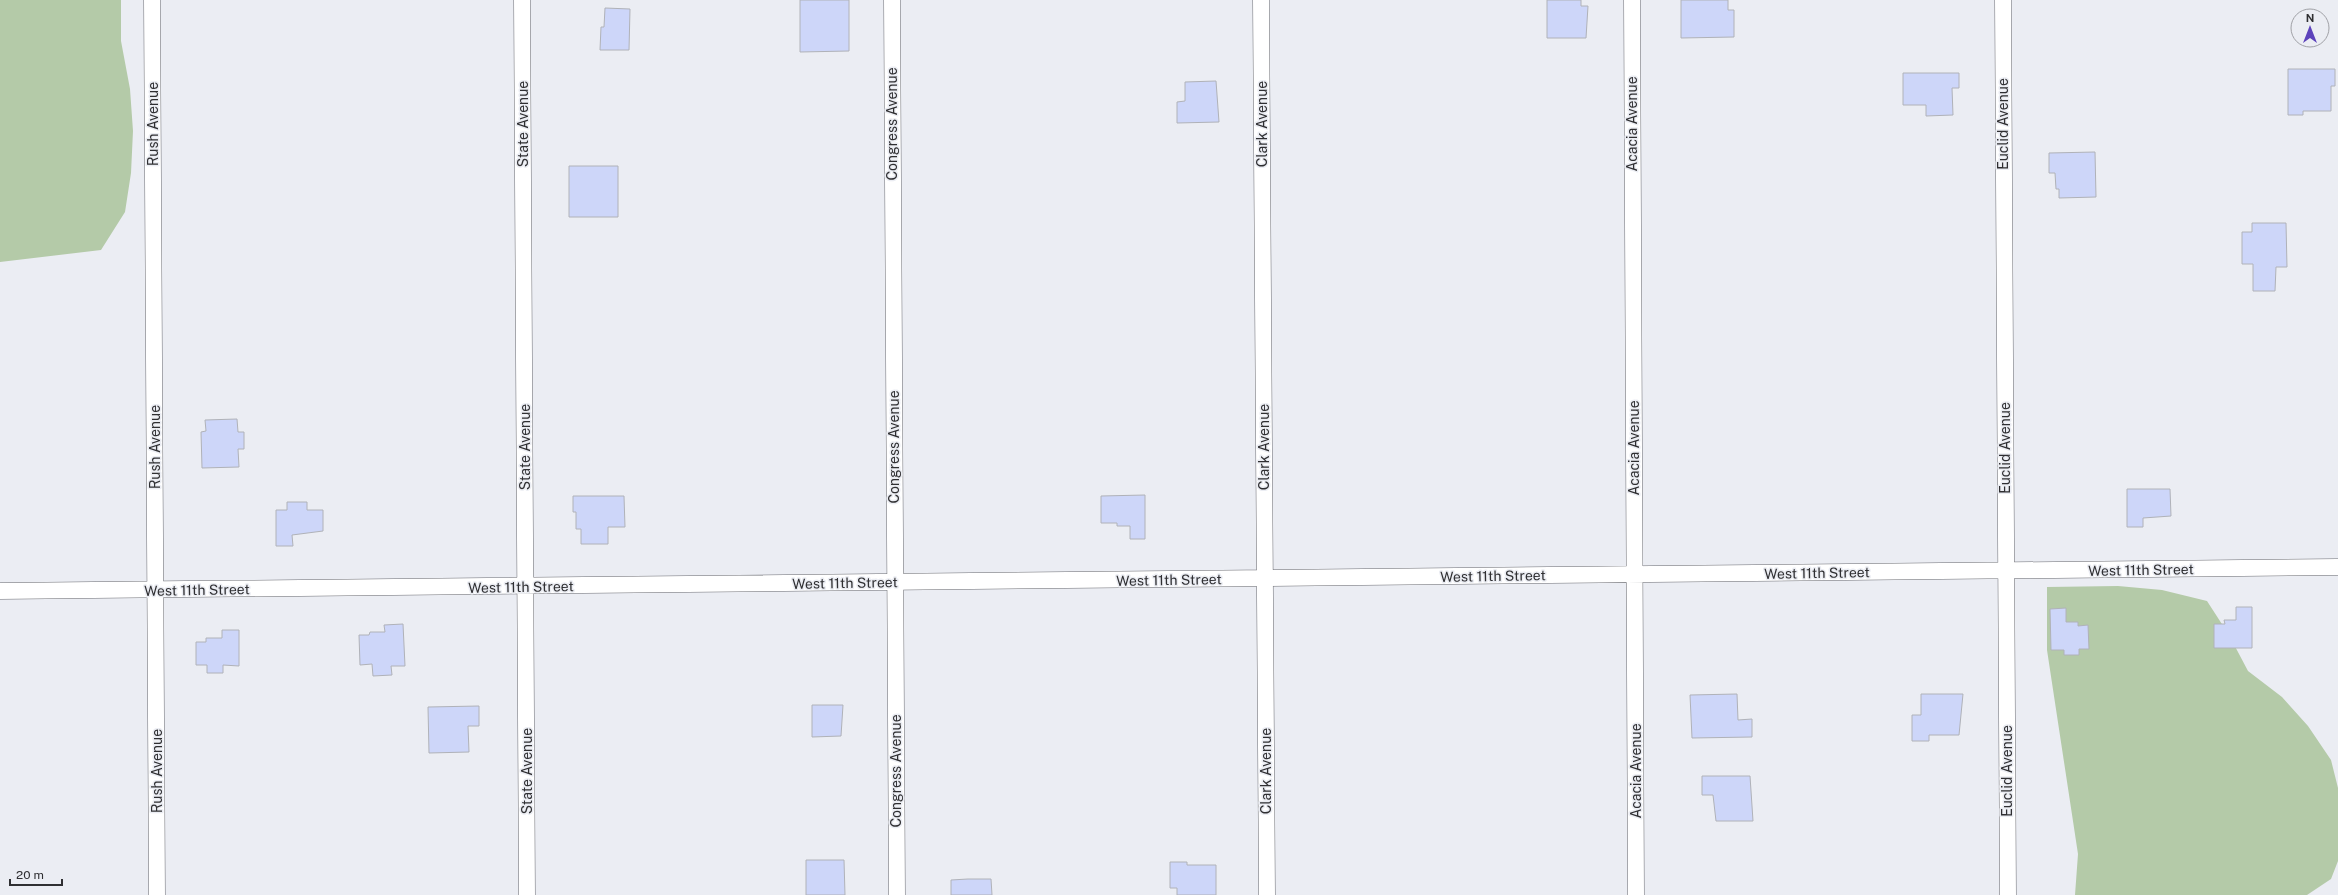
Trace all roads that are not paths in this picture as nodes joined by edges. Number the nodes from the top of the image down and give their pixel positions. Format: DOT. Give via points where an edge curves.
graph roads {
  1 [pos="152,0"];
  2 [pos="522,0"];
  3 [pos="892,0"];
  4 [pos="1262,0"];
  5 [pos="1632,0"];
  6 [pos="2003,0"];
  7 [pos="2338,567"];
  8 [pos="2006,572"];
  9 [pos="1635,575"];
  10 [pos="1265,579"];
  11 [pos="895,583"];
  12 [pos="525,586"];
  13 [pos="156,591"];
  14 [pos="0,592"];
  15 [pos="158,895"];
  16 [pos="527,895"];
  17 [pos="897,895"];
  18 [pos="1267,895"];
  19 [pos="1636,895"];
  20 [pos="2008,895"];
  1 -- 13 [label="street, Rush Avenue"];
  2 -- 12 [label="street, State Avenue"];
  3 -- 11 [label="street, Congress Avenue"];
  4 -- 10 [label="street, Clark Avenue"];
  5 -- 9 [label="street, Acacia Avenue"];
  6 -- 8 [label="street, Euclid Avenue"];
  7 -- 8 [label="street, West 11th Street"];
  8 -- 9 [label="street, West 11th Street"];
  8 -- 20 [label="street, Euclid Avenue"];
  9 -- 10 [label="street, West 11th Street"];
  9 -- 19 [label="street, Acacia Avenue"];
  10 -- 11 [label="street, West 11th Street"];
  10 -- 18 [label="street, Clark Avenue"];
  11 -- 12 [label="street, West 11th Street"];
  11 -- 17 [label="street, Congress Avenue"];
  12 -- 13 [label="street, West 11th Street"];
  12 -- 16 [label="street, State Avenue"];
  13 -- 14 [label="street, West 11th Street"];
  13 -- 15 [label="street, Rush Avenue"];
}
